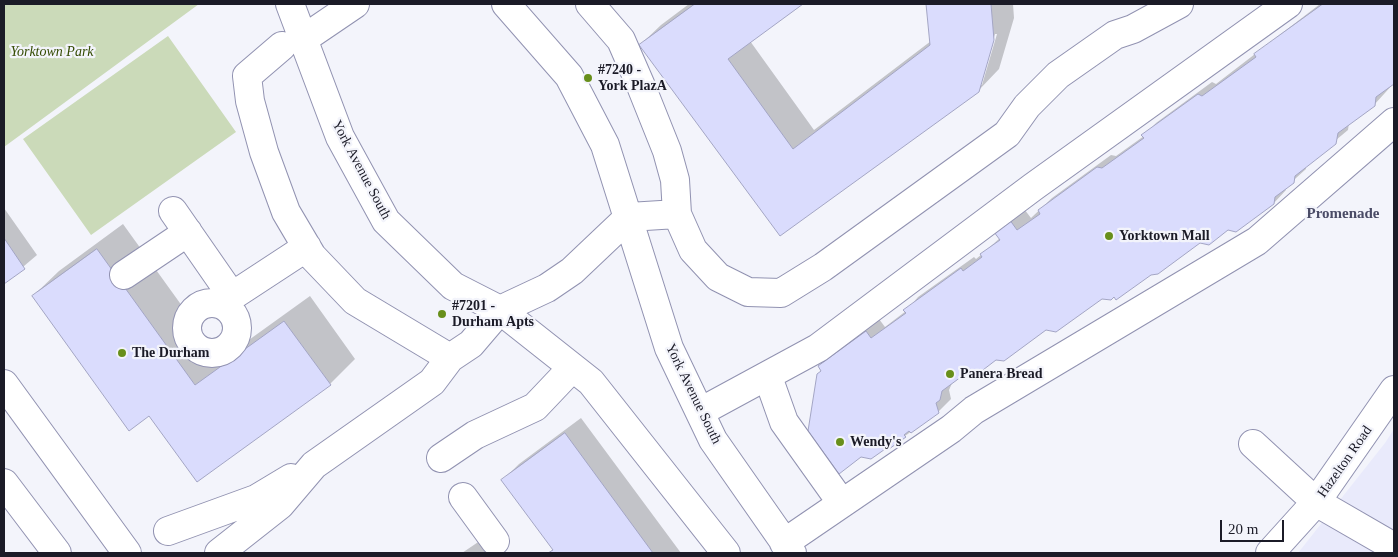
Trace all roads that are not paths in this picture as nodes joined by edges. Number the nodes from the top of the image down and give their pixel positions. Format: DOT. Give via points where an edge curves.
graph roads {
  1 [pos="290,4"];
  2 [pos="355,4"];
  3 [pos="506,4"];
  4 [pos="590,4"];
  5 [pos="1179,4"];
  6 [pos="1288,4"];
  7 [pos="292,43"];
  8 [pos="1394,122"];
  9 [pos="677,214"];
  10 [pos="629,218"];
  11 [pos="307,247"];
  12 [pos="124,275"];
  13 [pos="500,310"];
  14 [pos="450,358"];
  15 [pos="572,368"];
  16 [pos="768,377"];
  17 [pos="4,384"];
  18 [pos="1394,390"];
  19 [pos="700,412"];
  20 [pos="1253,444"];
  21 [pos="441,458"];
  22 [pos="314,465"];
  23 [pos="4,483"];
  24 [pos="463,497"];
  25 [pos="841,502"];
  26 [pos="1316,502"];
  27 [pos="168,531"];
  28 [pos="496,541"];
  29 [pos="1394,547"];
  30 [pos="788,548"];
  31 [pos="57,553"];
  32 [pos="127,553"];
  33 [pos="219,553"];
  34 [pos="726,553"];
  35 [pos="1270,553"];
  1 -- 7 [label="street, York Avenue South"];
  2 -- 7 [label="street"];
  3 -- 10 [label="street, York Avenue South" via="569,76 605,145"];
  4 -- 9 [label="street" via="621,40 641,86 667,151 675,180"];
  5 -- 9 [label="street" via="1115,35 1058,75 1027,106 1006,134 862,239 781,293 748,292 718,277 693,250"];
  6 -- 16 [label="street" via="1033,187 818,348"];
  7 -- 11 [label="street" via="247,76 250,101 264,152 286,212"];
  7 -- 13 [label="street, York Avenue South" via="386,221 453,286"];
  8 -- 25 [label="street" via="1256,241 974,410 951,429"];
  9 -- 10 [label="street"];
  10 -- 13 [label="street" via="572,272"];
  10 -- 19 [label="street, York Avenue South" via="669,348"];
  11 -- 12 [label="street" via="226,300 181,222"];
  11 -- 14 [label="street" via="355,301"];
  13 -- 14 [label="street" via="471,344"];
  13 -- 15 [label="street, York Avenue South"];
  14 -- 22 [label="street" via="432,382"];
  15 -- 21 [label="street" via="535,407 476,435"];
  15 -- 34 [label="street, York Avenue South" via="590,382"];
  16 -- 19 [label="street"];
  16 -- 25 [label="street" via="784,422"];
  17 -- 32 [label="street"];
  18 -- 26 [label="street, Hazelton Road"];
  19 -- 30 [label="street, York Avenue South" via="713,440"];
  20 -- 26 [label="street"];
  22 -- 27 [label="street" via="256,499"];
  22 -- 33 [label="street" via="280,505"];
  23 -- 31 [label="street"];
  24 -- 28 [label="street"];
  25 -- 30 [label="street"];
  26 -- 29 [label="street"];
  26 -- 35 [label="street, Hazelton Road"];
}
